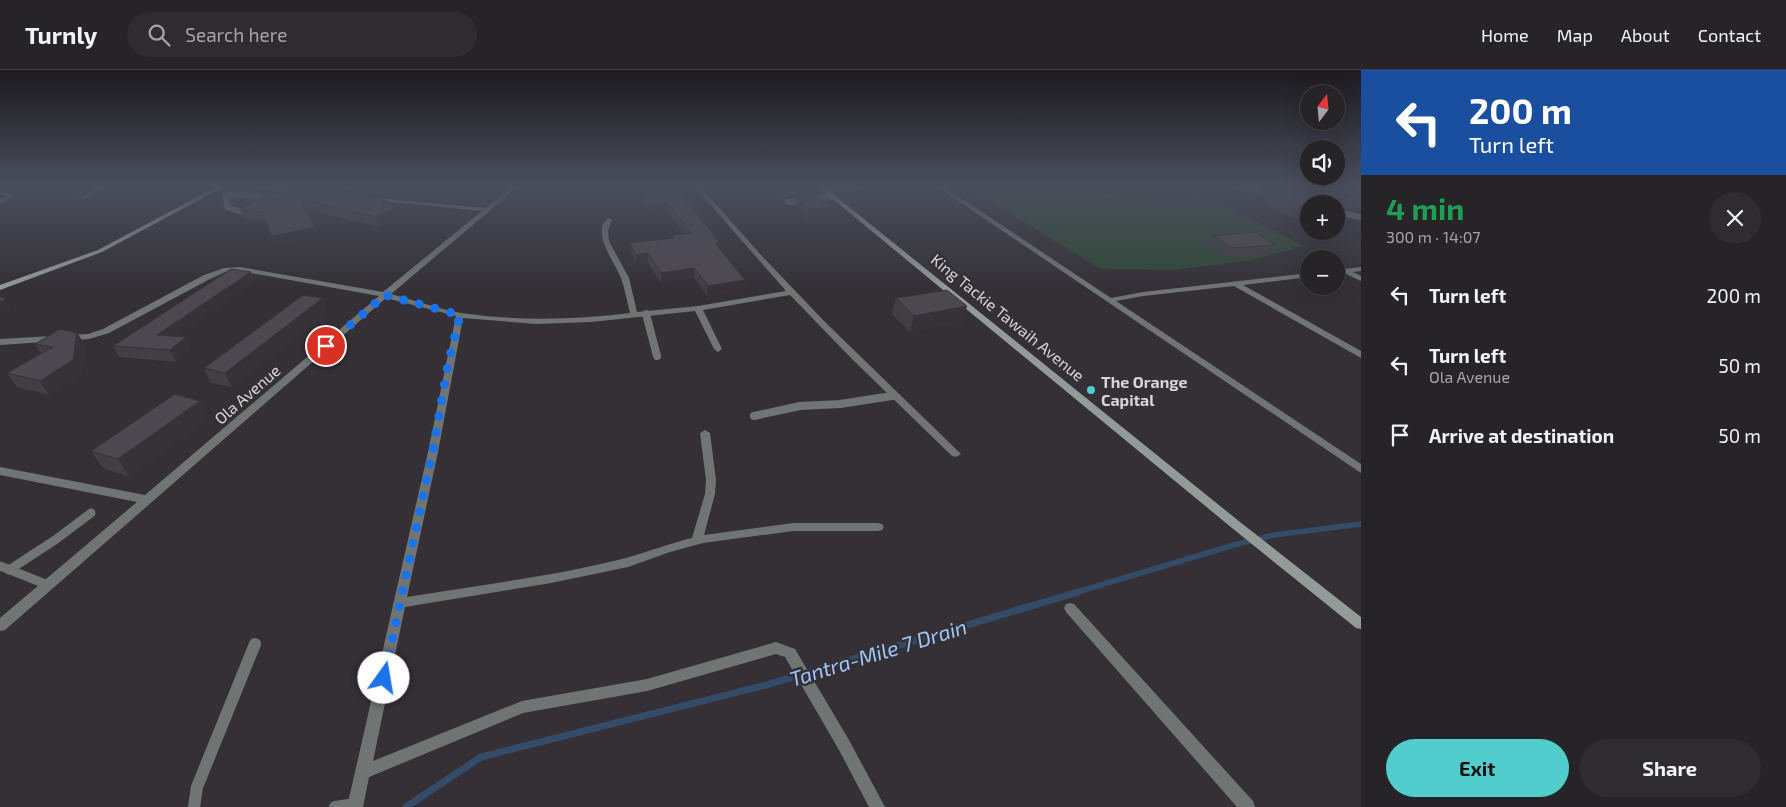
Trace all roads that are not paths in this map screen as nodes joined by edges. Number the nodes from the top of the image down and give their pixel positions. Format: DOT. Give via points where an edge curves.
graph roads {
  1 [pos="157,220"];
  2 [pos="475,220"];
  3 [pos="609,220"];
  4 [pos="725,220"];
  5 [pos="862,220"];
  6 [pos="991,220"];
  7 [pos="1361,269"];
  8 [pos="1345,271"];
  9 [pos="1300,276"];
  10 [pos="1361,279"];
  11 [pos="1236,284"];
  12 [pos="0,288"];
  13 [pos="791,292"];
  14 [pos="385,295"];
  15 [pos="1110,300"];
  16 [pos="698,308"];
  17 [pos="646,314"];
  18 [pos="460,315"];
  19 [pos="634,315"];
  20 [pos="0,342"];
  21 [pos="718,349"];
  22 [pos="1361,355"];
  23 [pos="657,356"];
  24 [pos="892,396"];
  25 [pos="754,416"];
  26 [pos="705,433"];
  27 [pos="956,454"];
  28 [pos="1361,469"];
  29 [pos="0,471"];
  30 [pos="148,500"];
  31 [pos="91,513"];
  32 [pos="878,528"];
  33 [pos="697,540"];
  34 [pos="4,568"];
  35 [pos="48,585"];
  36 [pos="401,603"];
  37 [pos="1070,608"];
  38 [pos="1361,624"];
  39 [pos="0,626"];
  40 [pos="255,644"];
  41 [pos="363,772"];
  42 [pos="355,806"];
  43 [pos="194,807"];
  44 [pos="335,807"];
  45 [pos="877,807"];
  46 [pos="1248,807"];
  1 -- 12 [label="street" via="100,251"];
  2 -- 14 [label="street, Ola Avenue"];
  3 -- 19 [label="street" via="606,241 625,278"];
  4 -- 13 [label="street"];
  5 -- 38 [label="street, King Tackie Tawaih Avenue"];
  6 -- 15 [label="street"];
  7 -- 8 [label="street"];
  8 -- 10 [label="street"];
  9 -- 11 [label="street"];
  11 -- 15 [label="street"];
  11 -- 22 [label="street"];
  13 -- 16 [label="street"];
  13 -- 24 [label="street"];
  14 -- 18 [label="street"];
  14 -- 20 [label="street" via="240,269 224,270 106,331 89,336"];
  14 -- 30 [label="street, Ola Avenue"];
  15 -- 28 [label="street"];
  16 -- 17 [label="street"];
  16 -- 21 [label="street"];
  17 -- 19 [label="street"];
  17 -- 23 [label="lane"];
  18 -- 19 [label="street" via="536,322"];
  18 -- 36 [label="street"];
  24 -- 25 [label="lane" via="800,406"];
  24 -- 27 [label="street"];
  26 -- 33 [label="street" via="710,494"];
  29 -- 30 [label="street"];
  30 -- 35 [label="street, Ola Avenue"];
  31 -- 34 [label="lane" via="55,540"];
  32 -- 33 [label="street" via="793,527"];
  33 -- 36 [label="street" via="628,562"];
  34 -- 35 [label="lane"];
  35 -- 39 [label="street, Ola Avenue"];
  36 -- 41 [label="street"];
  37 -- 46 [label="street"];
  40 -- 43 [label="lane" via="197,787"];
  41 -- 42 [label="street"];
  41 -- 45 [label="street" via="522,706 647,685 776,648 790,653"];
  42 -- 44 [label="lane"];
}
